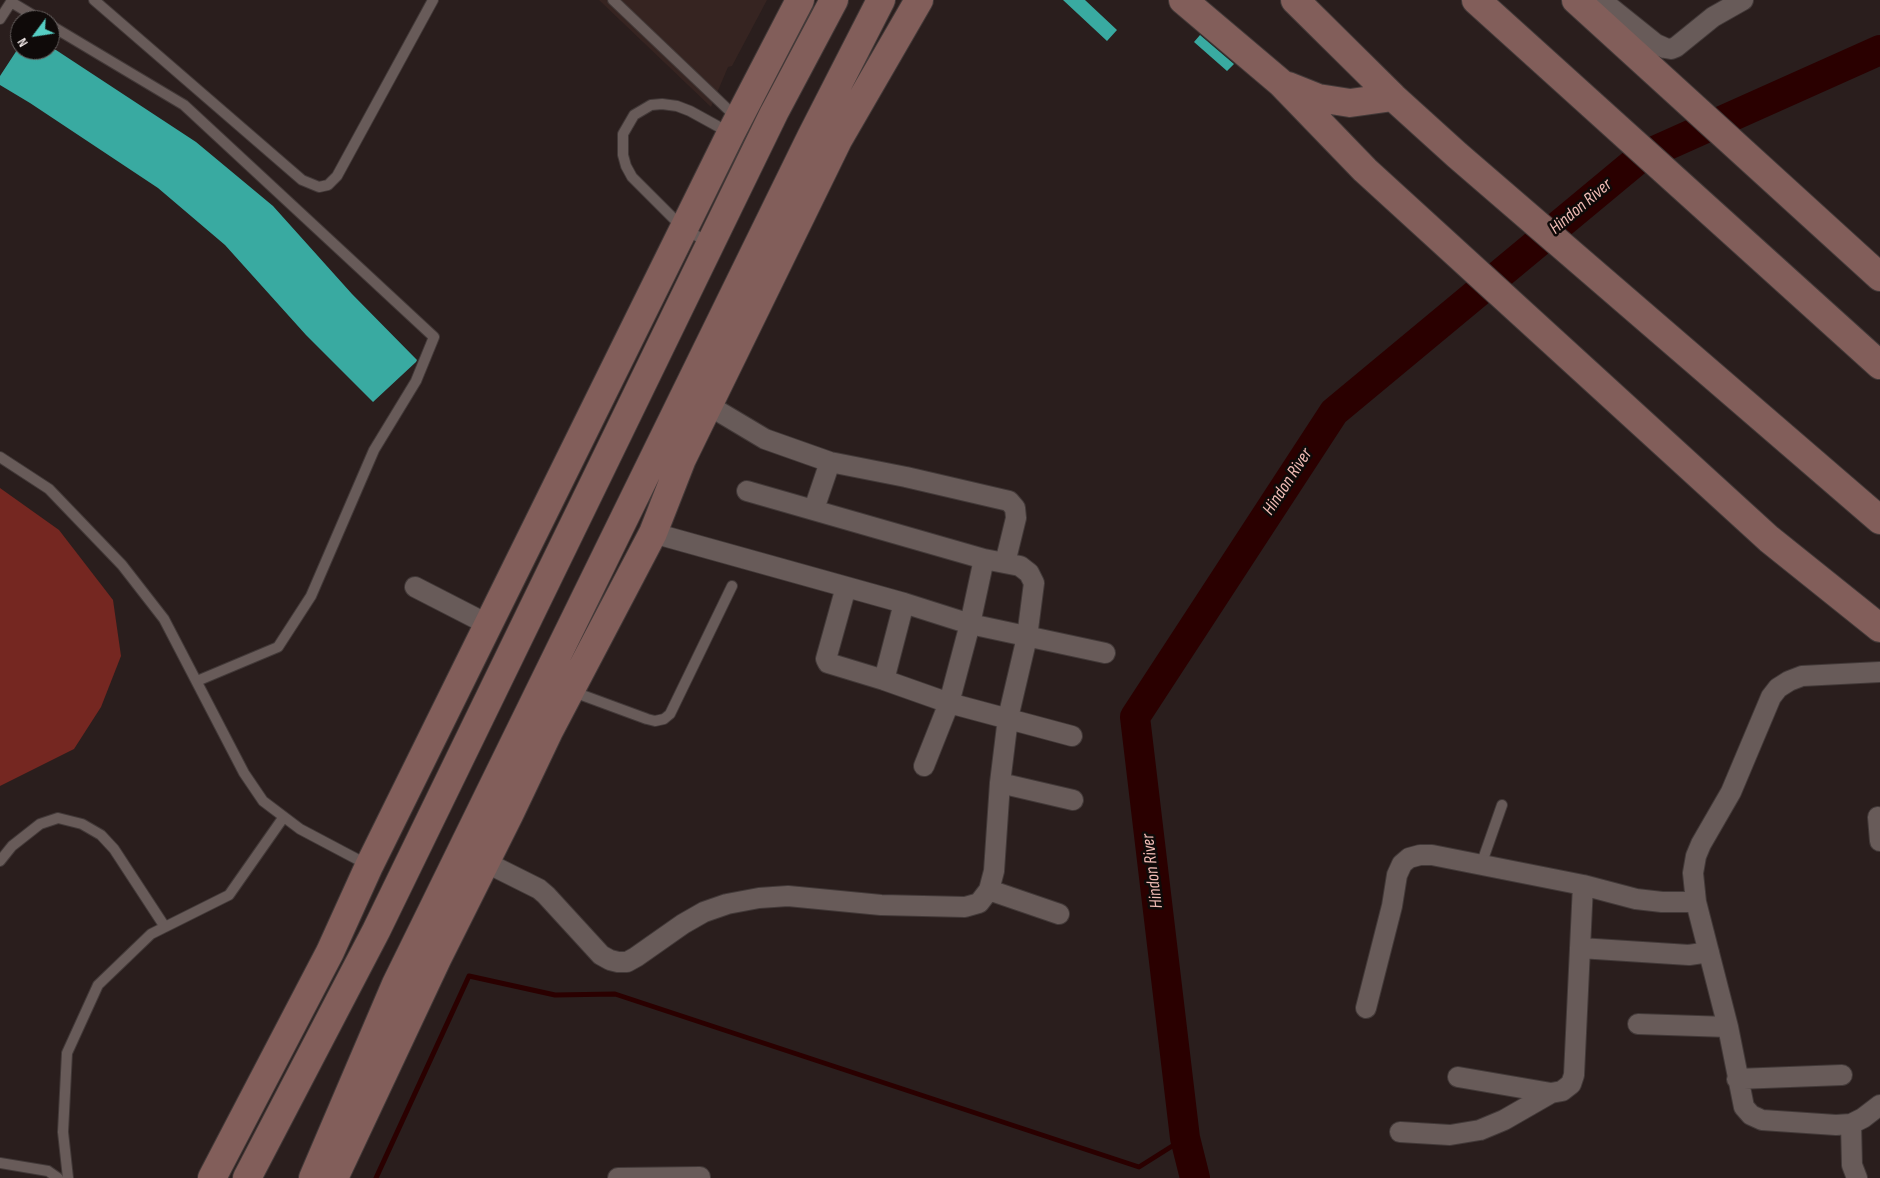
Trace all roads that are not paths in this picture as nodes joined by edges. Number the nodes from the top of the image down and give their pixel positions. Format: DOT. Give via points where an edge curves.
graph roads {
  1 [pos="94,0"];
  2 [pos="433,0"];
  3 [pos="613,0"];
  4 [pos="800,0"];
  5 [pos="834,0"];
  6 [pos="881,0"];
  7 [pos="919,0"];
  8 [pos="1183,0"];
  9 [pos="1294,0"];
  10 [pos="1476,0"];
  11 [pos="1507,0"];
  12 [pos="1743,0"];
  13 [pos="1589,5"];
  14 [pos="24,10"];
  15 [pos="0,19"];
  16 [pos="1506,28"];
  17 [pos="60,31"];
  18 [pos="758,80"];
  19 [pos="1281,83"];
  20 [pos="1393,97"];
  21 [pos="770,123"];
  22 [pos="735,126"];
  23 [pos="684,229"];
  24 [pos="711,243"];
  25 [pos="1880,277"];
  26 [pos="1880,365"];
  27 [pos="708,405"];
  28 [pos="0,457"];
  29 [pos="830,462"];
  30 [pos="747,491"];
  31 [pos="814,509"];
  32 [pos="1871,512"];
  33 [pos="653,533"];
  34 [pos="984,559"];
  35 [pos="1005,563"];
  36 [pos="732,586"];
  37 [pos="415,587"];
  38 [pos="846,587"];
  39 [pos="904,603"];
  40 [pos="970,624"];
  41 [pos="489,625"];
  42 [pos="1880,628"];
  43 [pos="1027,637"];
  44 [pos="1105,653"];
  45 [pos="1880,672"];
  46 [pos="884,680"];
  47 [pos="197,681"];
  48 [pos="570,691"];
  49 [pos="949,702"];
  50 [pos="1008,718"];
  51 [pos="1072,736"];
  52 [pos="426,751"];
  53 [pos="924,766"];
  54 [pos="455,767"];
  55 [pos="1000,783"];
  56 [pos="1073,800"];
  57 [pos="1502,805"];
  58 [pos="1878,817"];
  59 [pos="284,818"];
  60 [pos="1880,841"];
  61 [pos="0,861"];
  62 [pos="486,862"];
  63 [pos="1480,865"];
  64 [pos="369,866"];
  65 [pos="1583,885"];
  66 [pos="989,890"];
  67 [pos="1696,902"];
  68 [pos="1059,914"];
  69 [pos="165,927"];
  70 [pos="1580,948"];
  71 [pos="1709,952"];
  72 [pos="425,955"];
  73 [pos="1366,1008"];
  74 [pos="1638,1024"];
  75 [pos="1728,1027"];
  76 [pos="1842,1075"];
  77 [pos="1458,1077"];
  78 [pos="1737,1079"];
  79 [pos="1551,1093"];
  80 [pos="1880,1105"];
  81 [pos="1851,1124"];
  82 [pos="1400,1132"];
  83 [pos="0,1164"];
  84 [pos="700,1177"];
  85 [pos="58,1178"];
  86 [pos="68,1178"];
  87 [pos="212,1178"];
  88 [pos="247,1178"];
  89 [pos="313,1178"];
  90 [pos="334,1178"];
  91 [pos="618,1178"];
  92 [pos="1857,1178"];
  1 -- 2 [label="lane" via="302,180 319,187 328,185 337,176"];
  3 -- 22 [label="lane"];
  4 -- 18 [label="street"];
  5 -- 21 [label="street"];
  6 -- 72 [label="street" via="793,173"];
  7 -- 27 [label="street" via="838,140"];
  8 -- 19 [label="street"];
  9 -- 20 [label="street"];
  10 -- 16 [label="street"];
  11 -- 16 [label="street"];
  12 -- 13 [label="street" via="1712,17 1671,49 1656,44"];
  13 -- 25 [label="street"];
  14 -- 15 [label="lane" via="11,2"];
  16 -- 26 [label="street"];
  17 -- 47 [label="lane" via="184,105 434,337 416,381 374,450 311,596 278,647"];
  18 -- 21 [label="street"];
  18 -- 22 [label="street"];
  19 -- 20 [label="street" via="1318,98 1350,103"];
  19 -- 42 [label="street" via="1365,170 1762,532"];
  20 -- 32 [label="street"];
  21 -- 24 [label="street"];
  22 -- 23 [label="street"];
  22 -- 23 [label="lane" via="662,104 642,109 628,123 623,144 626,166 632,177"];
  23 -- 24 [label="lane"];
  23 -- 41 [label="street"];
  24 -- 54 [label="street"];
  27 -- 29 [label="street" via="765,439"];
  27 -- 33 [label="street" via="682,459"];
  28 -- 47 [label="lane" via="49,489 122,565 164,619"];
  29 -- 31 [label="street"];
  29 -- 35 [label="street" via="1009,501 1015,508 1016,518"];
  30 -- 31 [label="street"];
  31 -- 34 [label="street"];
  33 -- 38 [label="street"];
  33 -- 48 [label="street"];
  34 -- 35 [label="street"];
  34 -- 40 [label="street"];
  35 -- 43 [label="street" via="1020,566 1034,583"];
  36 -- 48 [label="lane" via="670,714 664,719 647,719"];
  37 -- 41 [label="street"];
  38 -- 39 [label="street"];
  38 -- 46 [label="street" via="826,660"];
  39 -- 40 [label="street"];
  39 -- 46 [label="street"];
  40 -- 43 [label="street"];
  40 -- 49 [label="street"];
  41 -- 52 [label="street"];
  43 -- 44 [label="street"];
  43 -- 50 [label="street"];
  45 -- 67 [label="street" via="1802,676 1778,688 1731,792 1696,856"];
  46 -- 49 [label="street"];
  47 -- 59 [label="lane" via="244,773 263,801"];
  48 -- 62 [label="street"];
  49 -- 50 [label="street"];
  49 -- 53 [label="street"];
  50 -- 51 [label="street"];
  50 -- 55 [label="street"];
  52 -- 54 [label="street"];
  52 -- 64 [label="street"];
  54 -- 88 [label="street" via="357,969"];
  55 -- 56 [label="street"];
  55 -- 66 [label="street" via="994,871"];
  57 -- 63 [label="lane"];
  58 -- 60 [label="street"];
  59 -- 64 [label="lane"];
  59 -- 69 [label="lane" via="229,895"];
  61 -- 69 [label="lane" via="12,846 40,824 58,818 82,824 101,835 114,849"];
  62 -- 66 [label="street" via="539,889 601,955 618,962 627,962 683,924 727,904 788,896 881,905 965,907 979,902"];
  62 -- 72 [label="street"];
  63 -- 65 [label="street"];
  63 -- 73 [label="street" via="1420,855 1402,864"];
  64 -- 87 [label="street" via="330,952"];
  65 -- 67 [label="street" via="1636,899"];
  65 -- 70 [label="street"];
  66 -- 68 [label="street"];
  67 -- 71 [label="street"];
  69 -- 86 [label="lane" via="151,934 98,985 67,1053 64,1132"];
  70 -- 71 [label="street" via="1689,955"];
  70 -- 79 [label="street" via="1574,1076 1562,1092"];
  71 -- 75 [label="street"];
  72 -- 89 [label="street" via="396,984"];
  72 -- 90 [label="street" via="420,998"];
  74 -- 75 [label="street"];
  75 -- 78 [label="street"];
  76 -- 78 [label="street"];
  77 -- 79 [label="street"];
  78 -- 81 [label="street" via="1744,1107 1750,1115 1762,1120"];
  79 -- 82 [label="street" via="1480,1130 1450,1135"];
  80 -- 81 [label="street"];
  81 -- 92 [label="street" via="1852,1165"];
  83 -- 85 [label="lane" via="48,1171"];
  84 -- 91 [label="street"];
}
